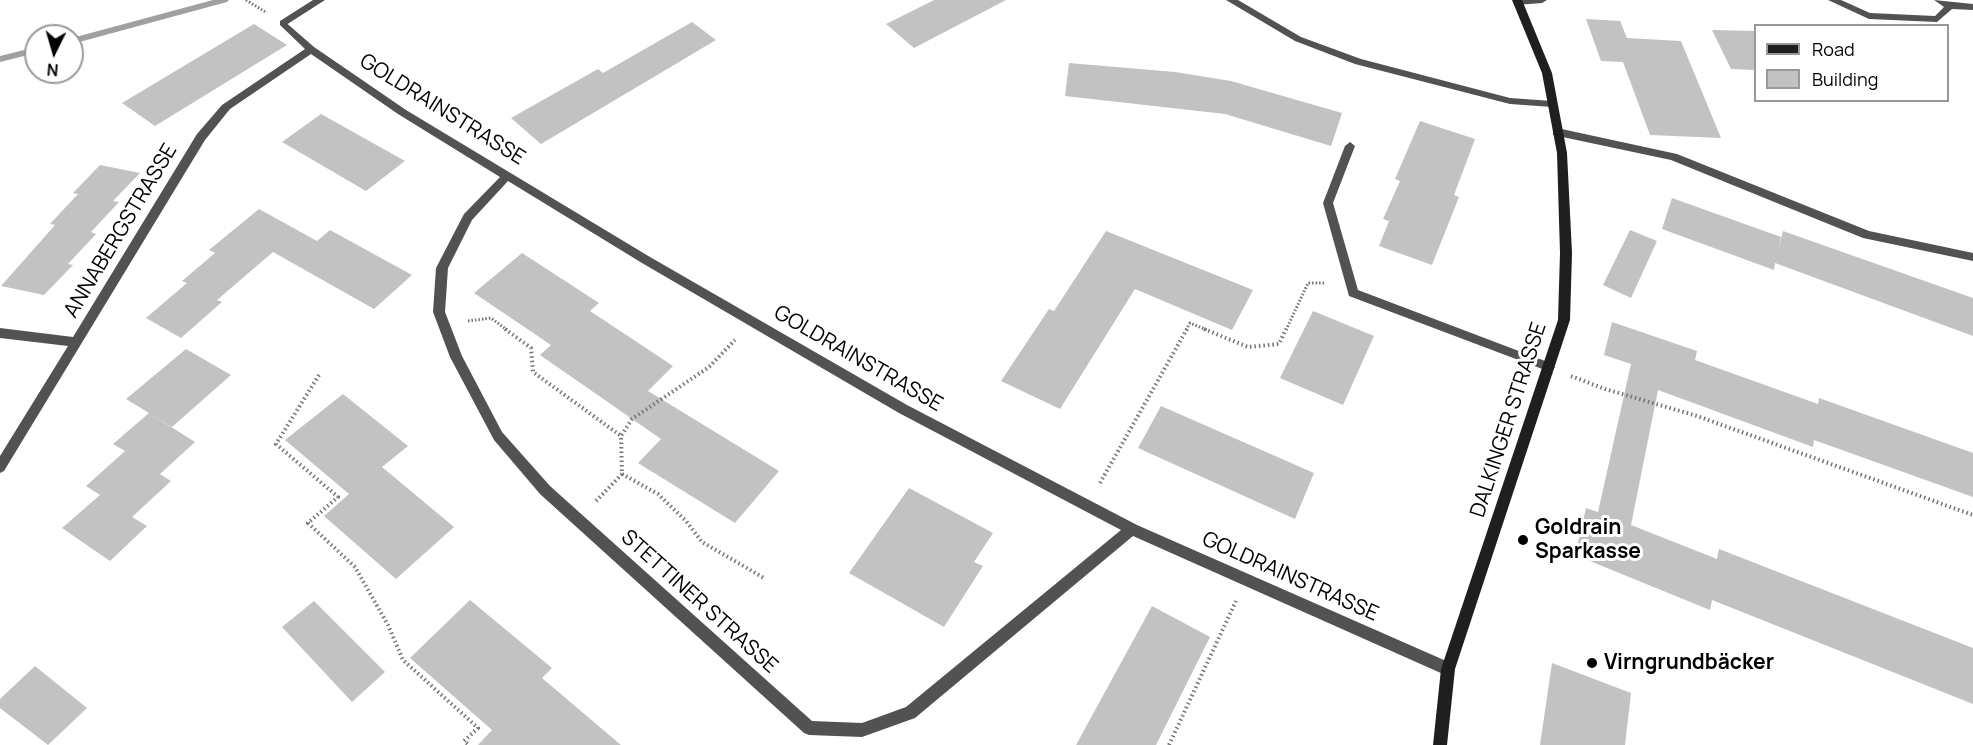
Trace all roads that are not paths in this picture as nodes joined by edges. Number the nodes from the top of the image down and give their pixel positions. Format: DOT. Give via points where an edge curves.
graph roads {
  1 [pos="320,0"];
  2 [pos="1231,0"];
  3 [pos="1542,0"];
  4 [pos="1833,0"];
  5 [pos="1939,0"];
  6 [pos="1518,2"];
  7 [pos="1950,6"];
  8 [pos="1973,7"];
  9 [pos="310,49"];
  10 [pos="1552,104"];
  11 [pos="1557,132"];
  12 [pos="1350,146"];
  13 [pos="508,175"];
  14 [pos="1973,257"];
  15 [pos="0,333"];
  16 [pos="76,342"];
  17 [pos="1549,367"];
  18 [pos="0,467"];
  19 [pos="1132,529"];
  20 [pos="1448,669"];
  21 [pos="1440,745"];
  1 -- 9 [label="street, GOLDRAINSTRASSE" via="283,22"];
  2 -- 10 [label="street" via="1298,39 1358,62 1510,101"];
  3 -- 6 [label="street"];
  4 -- 7 [label="street" via="1869,16 1937,20"];
  5 -- 7 [label="street"];
  6 -- 10 [label="street, DALKINGER STRASSE" via="1547,73"];
  7 -- 8 [label="street"];
  9 -- 13 [label="street, GOLDRAINSTRASSE" via="402,112"];
  9 -- 16 [label="street, ANNABERGSTRASSE" via="226,107 201,137"];
  10 -- 11 [label="street, DALKINGER STRASSE"];
  11 -- 14 [label="street" via="1673,157 1867,236"];
  11 -- 17 [label="street, DALKINGER STRASSE" via="1562,153 1566,253 1564,320"];
  12 -- 17 [label="street" via="1328,204 1353,293"];
  13 -- 19 [label="street, GOLDRAINSTRASSE" via="903,409"];
  13 -- 19 [label="street, STETTINER STRASSE" via="468,217 442,268 439,312 456,357 498,436 545,490 809,728 862,730 910,713"];
  15 -- 16 [label="street"];
  16 -- 18 [label="street, ANNABERGSTRASSE"];
  17 -- 20 [label="street, DALKINGER STRASSE"];
  19 -- 20 [label="street, GOLDRAINSTRASSE"];
  20 -- 21 [label="street, DALKINGER STRASSE"];
}
